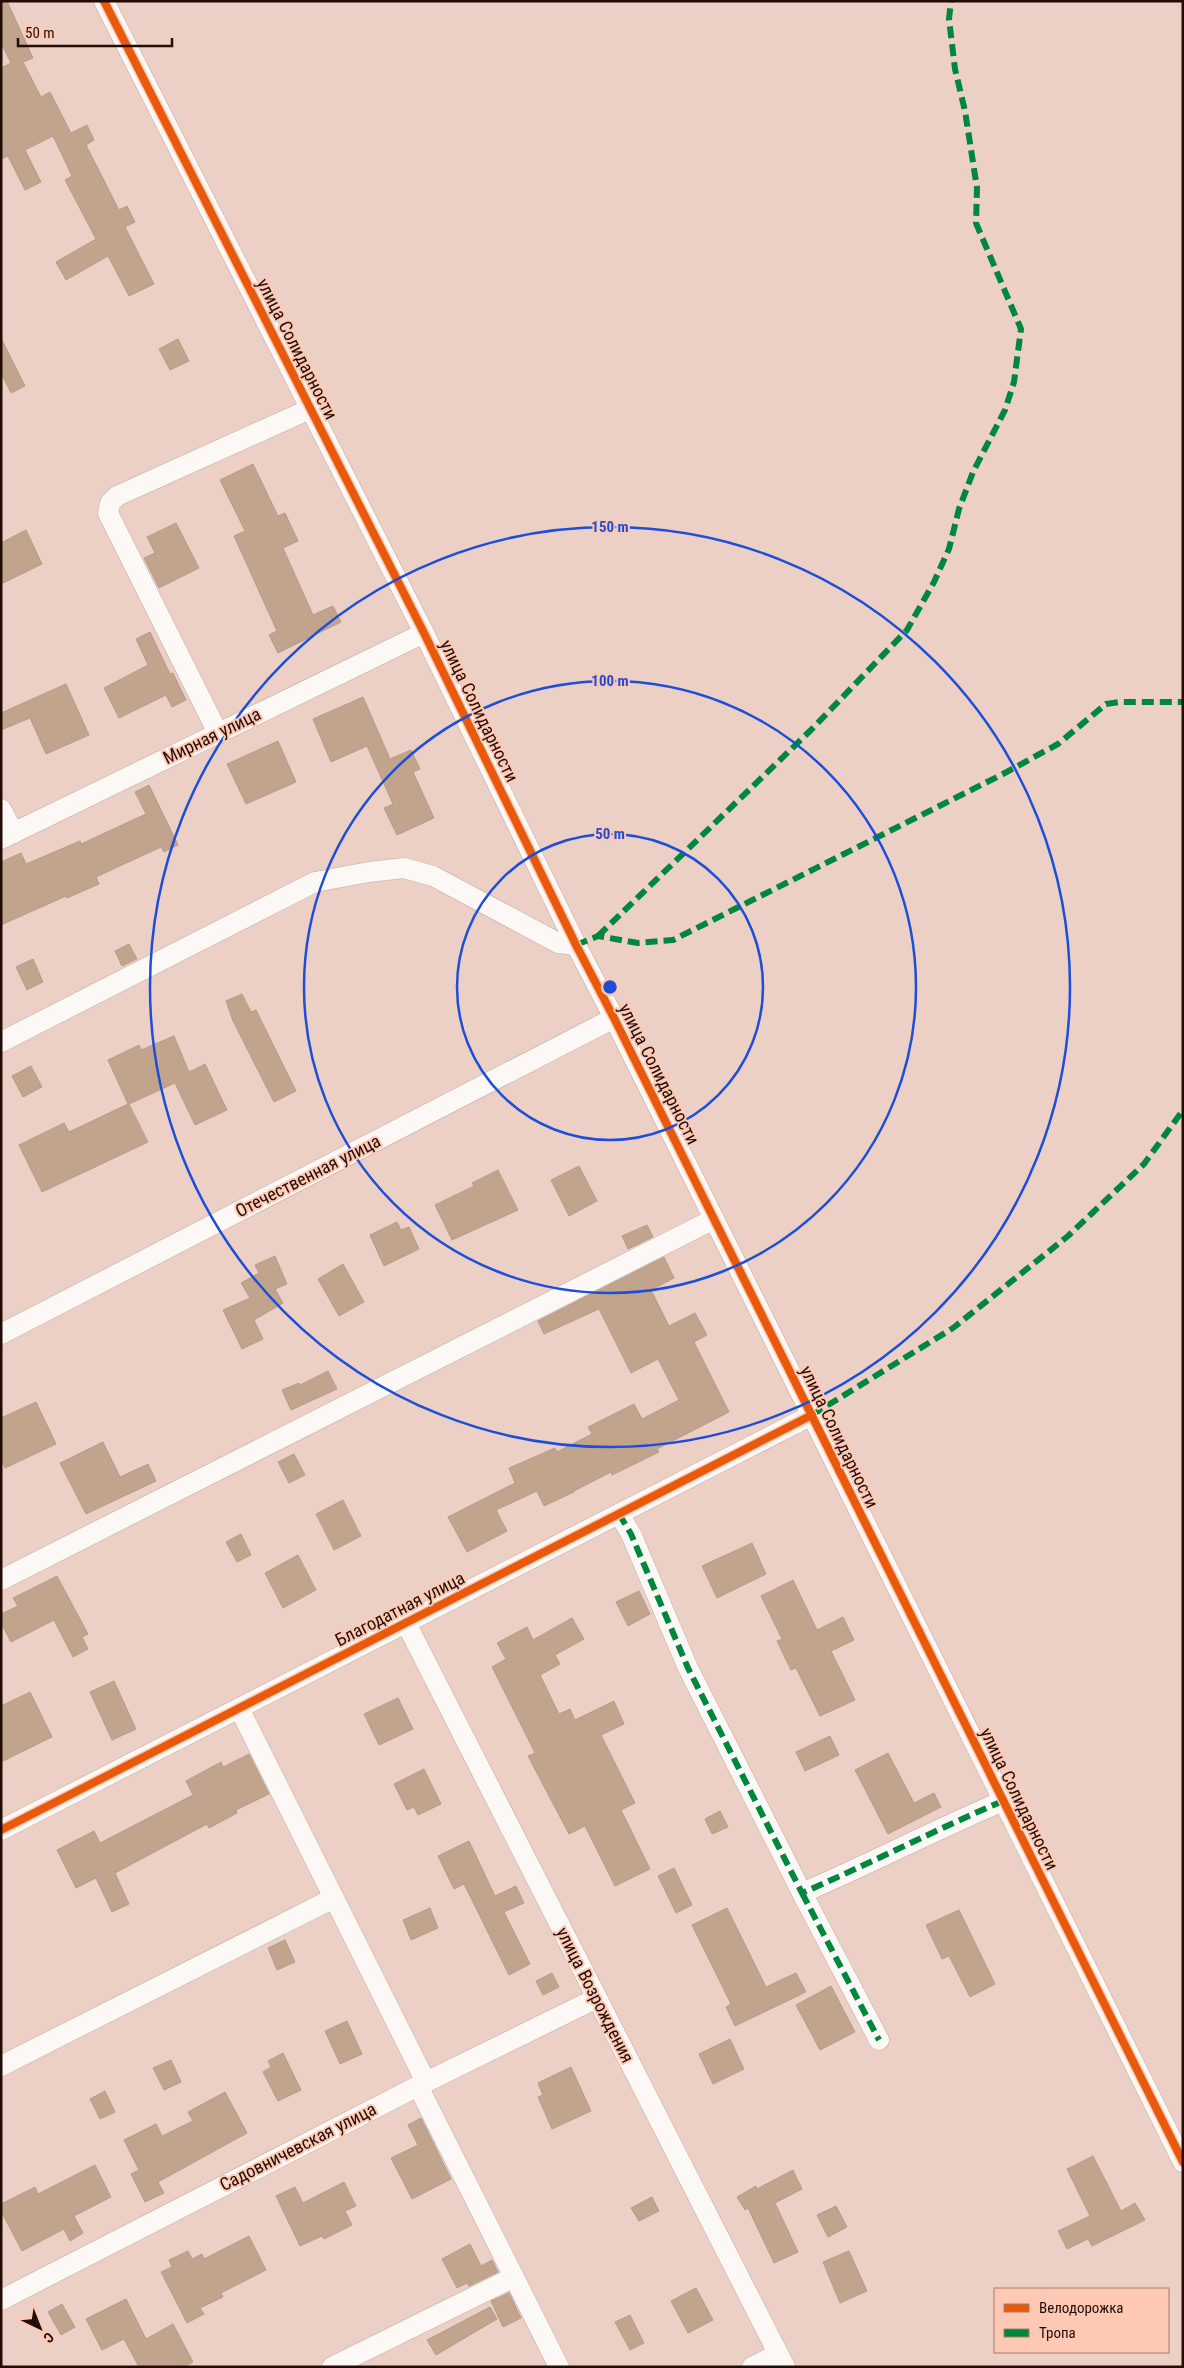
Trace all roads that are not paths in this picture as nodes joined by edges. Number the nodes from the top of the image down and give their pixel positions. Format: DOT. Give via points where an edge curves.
graph roads {
  1 [pos="104,1"];
  2 [pos="310,409"];
  3 [pos="424,633"];
  4 [pos="218,733"];
  5 [pos="1,809"];
  6 [pos="7,836"];
  7 [pos="576,944"];
  8 [pos="614,1018"];
  9 [pos="1,1042"];
  10 [pos="714,1219"];
  11 [pos="1,1334"];
  12 [pos="812,1415"];
  13 [pos="619,1514"];
  14 [pos="1,1580"];
  15 [pos="406,1623"];
  16 [pos="239,1708"];
  17 [pos="1003,1801"];
  18 [pos="1,1830"];
  19 [pos="802,1893"];
  20 [pos="334,1898"];
  21 [pos="597,1998"];
  22 [pos="879,2040"];
  23 [pos="1,2066"];
  24 [pos="422,2084"];
  25 [pos="1183,2162"];
  26 [pos="514,2277"];
  27 [pos="1,2300"];
  28 [pos="782,2360"];
  29 [pos="332,2367"];
  30 [pos="559,2367"];
  31 [pos="752,2367"];
  1 -- 2 [label="street, улица Солидарности"];
  2 -- 3 [label="street, улица Солидарности"];
  2 -- 4 [label="street" via="117,496 110,503 108,513"];
  3 -- 4 [label="street, Мирная улица"];
  3 -- 7 [label="street, улица Солидарности"];
  4 -- 6 [label="street, Мирная улица"];
  5 -- 6 [label="street"];
  7 -- 8 [label="street, улица Солидарности"];
  7 -- 9 [label="street" via="558,943 433,876 404,868 369,872 315,882"];
  8 -- 10 [label="street, улица Солидарности"];
  8 -- 11 [label="street, Отечественная улица"];
  10 -- 12 [label="street, улица Солидарности"];
  10 -- 14 [label="street"];
  12 -- 13 [label="street, Благодатная улица"];
  12 -- 17 [label="street, улица Солидарности"];
  13 -- 15 [label="street, Благодатная улица"];
  13 -- 19 [label="street" via="631,1534 688,1668"];
  15 -- 16 [label="street, Благодатная улица"];
  15 -- 21 [label="street, улица Возрождения"];
  16 -- 18 [label="street, Благодатная улица"];
  16 -- 20 [label="street"];
  17 -- 19 [label="street"];
  17 -- 25 [label="street, улица Солидарности"];
  19 -- 22 [label="street"];
  20 -- 23 [label="street"];
  20 -- 24 [label="street"];
  21 -- 24 [label="street, Садовничевская улица"];
  21 -- 28 [label="street, улица Возрождения"];
  24 -- 26 [label="street"];
  24 -- 27 [label="street, Садовничевская улица"];
  26 -- 29 [label="street"];
  26 -- 30 [label="street"];
  28 -- 31 [label="street"];
}
